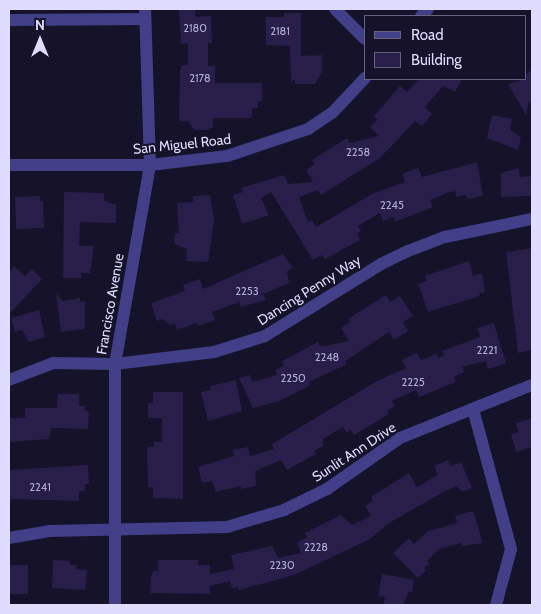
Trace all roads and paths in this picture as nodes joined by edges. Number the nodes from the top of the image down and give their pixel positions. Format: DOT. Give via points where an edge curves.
graph roads {
  1 [pos="334,9"];
  2 [pos="145,14"];
  3 [pos="9,20"];
  4 [pos="364,38"];
  5 [pos="364,79"];
  6 [pos="9,165"];
  7 [pos="150,165"];
  8 [pos="532,220"];
  9 [pos="115,364"];
  10 [pos="9,380"];
  11 [pos="532,385"];
  12 [pos="473,409"];
  13 [pos="114,530"];
  14 [pos="9,538"];
  15 [pos="115,605"];
  16 [pos="496,605"];
  1 -- 4 [label="street"];
  2 -- 3 [label="street"];
  2 -- 7 [label="street, Francisco Avenue"];
  5 -- 7 [label="street, San Miguel Road" via="333,112 308,129 227,156"];
  6 -- 7 [label="street, San Miguel Road"];
  7 -- 9 [label="street, Francisco Avenue"];
  8 -- 9 [label="street, Dancing Penny Way" via="445,237 408,251 265,336 214,352"];
  9 -- 10 [label="street, Dancing Penny Way" via="53,363"];
  9 -- 13 [label="street, Francisco Avenue"];
  11 -- 12 [label="street, Sunlit Ann Drive"];
  12 -- 13 [label="street, Sunlit Ann Drive" via="400,438 327,490 284,510 227,526"];
  12 -- 16 [label="street" via="511,549"];
  13 -- 14 [label="street, Sunlit Ann Drive" via="50,531"];
  13 -- 15 [label="street, Francisco Avenue"];
}
